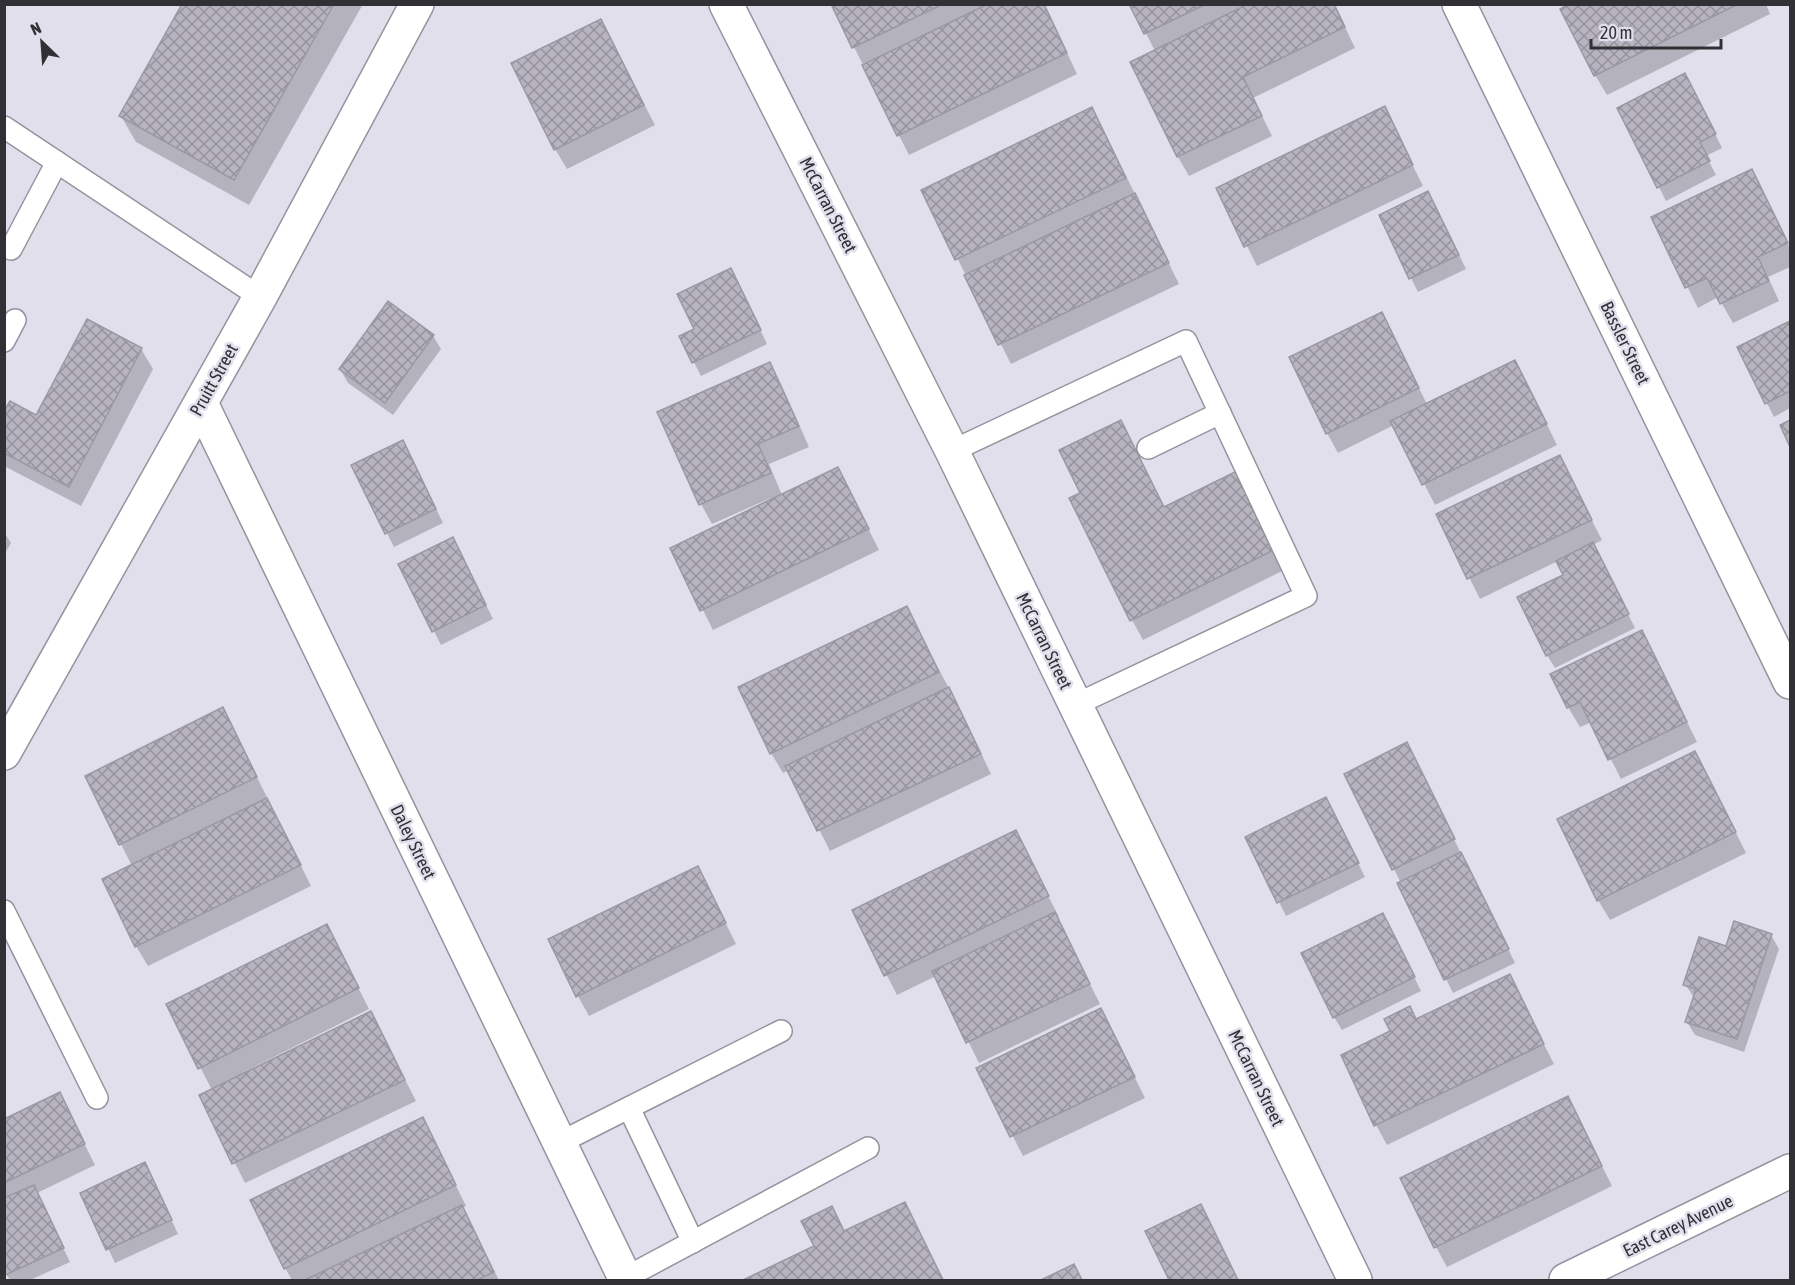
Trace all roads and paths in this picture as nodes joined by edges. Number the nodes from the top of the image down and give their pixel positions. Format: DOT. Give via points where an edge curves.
graph roads {
  1 [pos="417,4"];
  2 [pos="726,4"];
  3 [pos="1459,4"];
  4 [pos="4,127"];
  5 [pos="57,162"];
  6 [pos="11,249"];
  7 [pos="260,297"];
  8 [pos="15,320"];
  9 [pos="4,341"];
  10 [pos="201,403"];
  11 [pos="1220,413"];
  12 [pos="1148,448"];
  13 [pos="952,451"];
  14 [pos="1791,682"];
  15 [pos="1075,705"];
  16 [pos="4,753"];
  17 [pos="4,911"];
  18 [pos="781,1031"];
  19 [pos="97,1098"];
  20 [pos="629,1108"];
  21 [pos="559,1143"];
  22 [pos="868,1148"];
  23 [pos="1791,1172"];
  24 [pos="693,1242"];
  25 [pos="625,1280"];
  26 [pos="1354,1281"];
  27 [pos="1566,1281"];
  1 -- 7 [label="street, Pruitt Street"];
  2 -- 13 [label="street, McCarran Street"];
  3 -- 14 [label="street, Bassler Street"];
  4 -- 5 [label="lane"];
  5 -- 6 [label="lane"];
  5 -- 7 [label="lane"];
  7 -- 10 [label="street, Pruitt Street"];
  8 -- 9 [label="lane"];
  10 -- 16 [label="street, Pruitt Street"];
  10 -- 21 [label="street, Daley Street"];
  11 -- 12 [label="lane"];
  11 -- 13 [label="lane" via="1186,341"];
  11 -- 15 [label="lane" via="1306,596"];
  13 -- 15 [label="street, McCarran Street"];
  15 -- 26 [label="street, McCarran Street"];
  17 -- 19 [label="lane"];
  18 -- 20 [label="lane"];
  20 -- 21 [label="lane"];
  20 -- 24 [label="lane"];
  21 -- 25 [label="street, Daley Street"];
  22 -- 24 [label="lane"];
  23 -- 27 [label="street, East Carey Avenue"];
  24 -- 25 [label="lane"];
}
